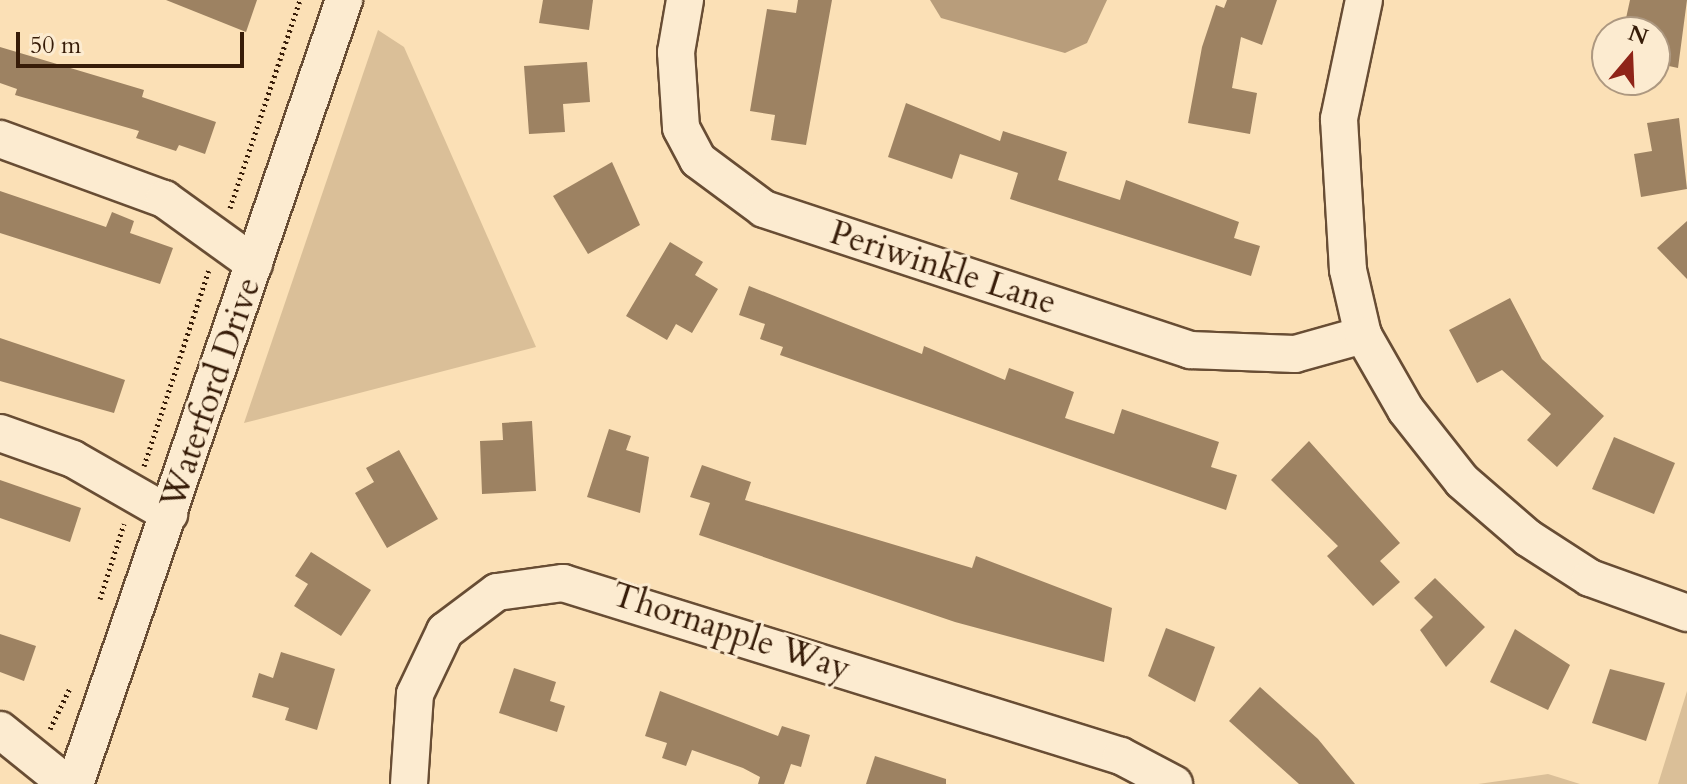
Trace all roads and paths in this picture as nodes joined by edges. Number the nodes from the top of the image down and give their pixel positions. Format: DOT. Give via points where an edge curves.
graph roads {
  1 [pos="300,0"];
  2 [pos="685,0"];
  3 [pos="1364,0"];
  4 [pos="341,1"];
  5 [pos="0,139"];
  6 [pos="220,239"];
  7 [pos="254,264"];
  8 [pos="1363,335"];
  9 [pos="0,433"];
  10 [pos="135,494"];
  11 [pos="169,514"];
  12 [pos="98,606"];
  13 [pos="1687,613"];
  14 [pos="74,679"];
  15 [pos="0,730"];
  16 [pos="35,757"];
  17 [pos="67,784"];
  18 [pos="75,784"];
  19 [pos="409,784"];
  20 [pos="1174,784"];
  1 -- 6 [label="path"];
  2 -- 8 [label="street, Periwinkle Lane" via="676,52 681,128 698,160 764,209 1190,350 1295,354"];
  3 -- 8 [label="street" via="1339,119 1348,270"];
  4 -- 7 [label="street, Waterford Drive"];
  5 -- 6 [label="street" via="142,188"];
  6 -- 7 [label="street"];
  6 -- 10 [label="path"];
  7 -- 11 [label="street, Waterford Drive"];
  8 -- 13 [label="street" via="1406,410 1462,481 1528,538 1590,578"];
  9 -- 10 [label="street" via="73,459"];
  10 -- 11 [label="street"];
  10 -- 12 [label="path"];
  11 -- 18 [label="street, Waterford Drive"];
  14 -- 16 [label="path"];
  15 -- 16 [label="street"];
  16 -- 17 [label="street"];
  19 -- 20 [label="street, Thornapple Way" via="415,694 445,631 497,592 563,583 1121,756"];
}
